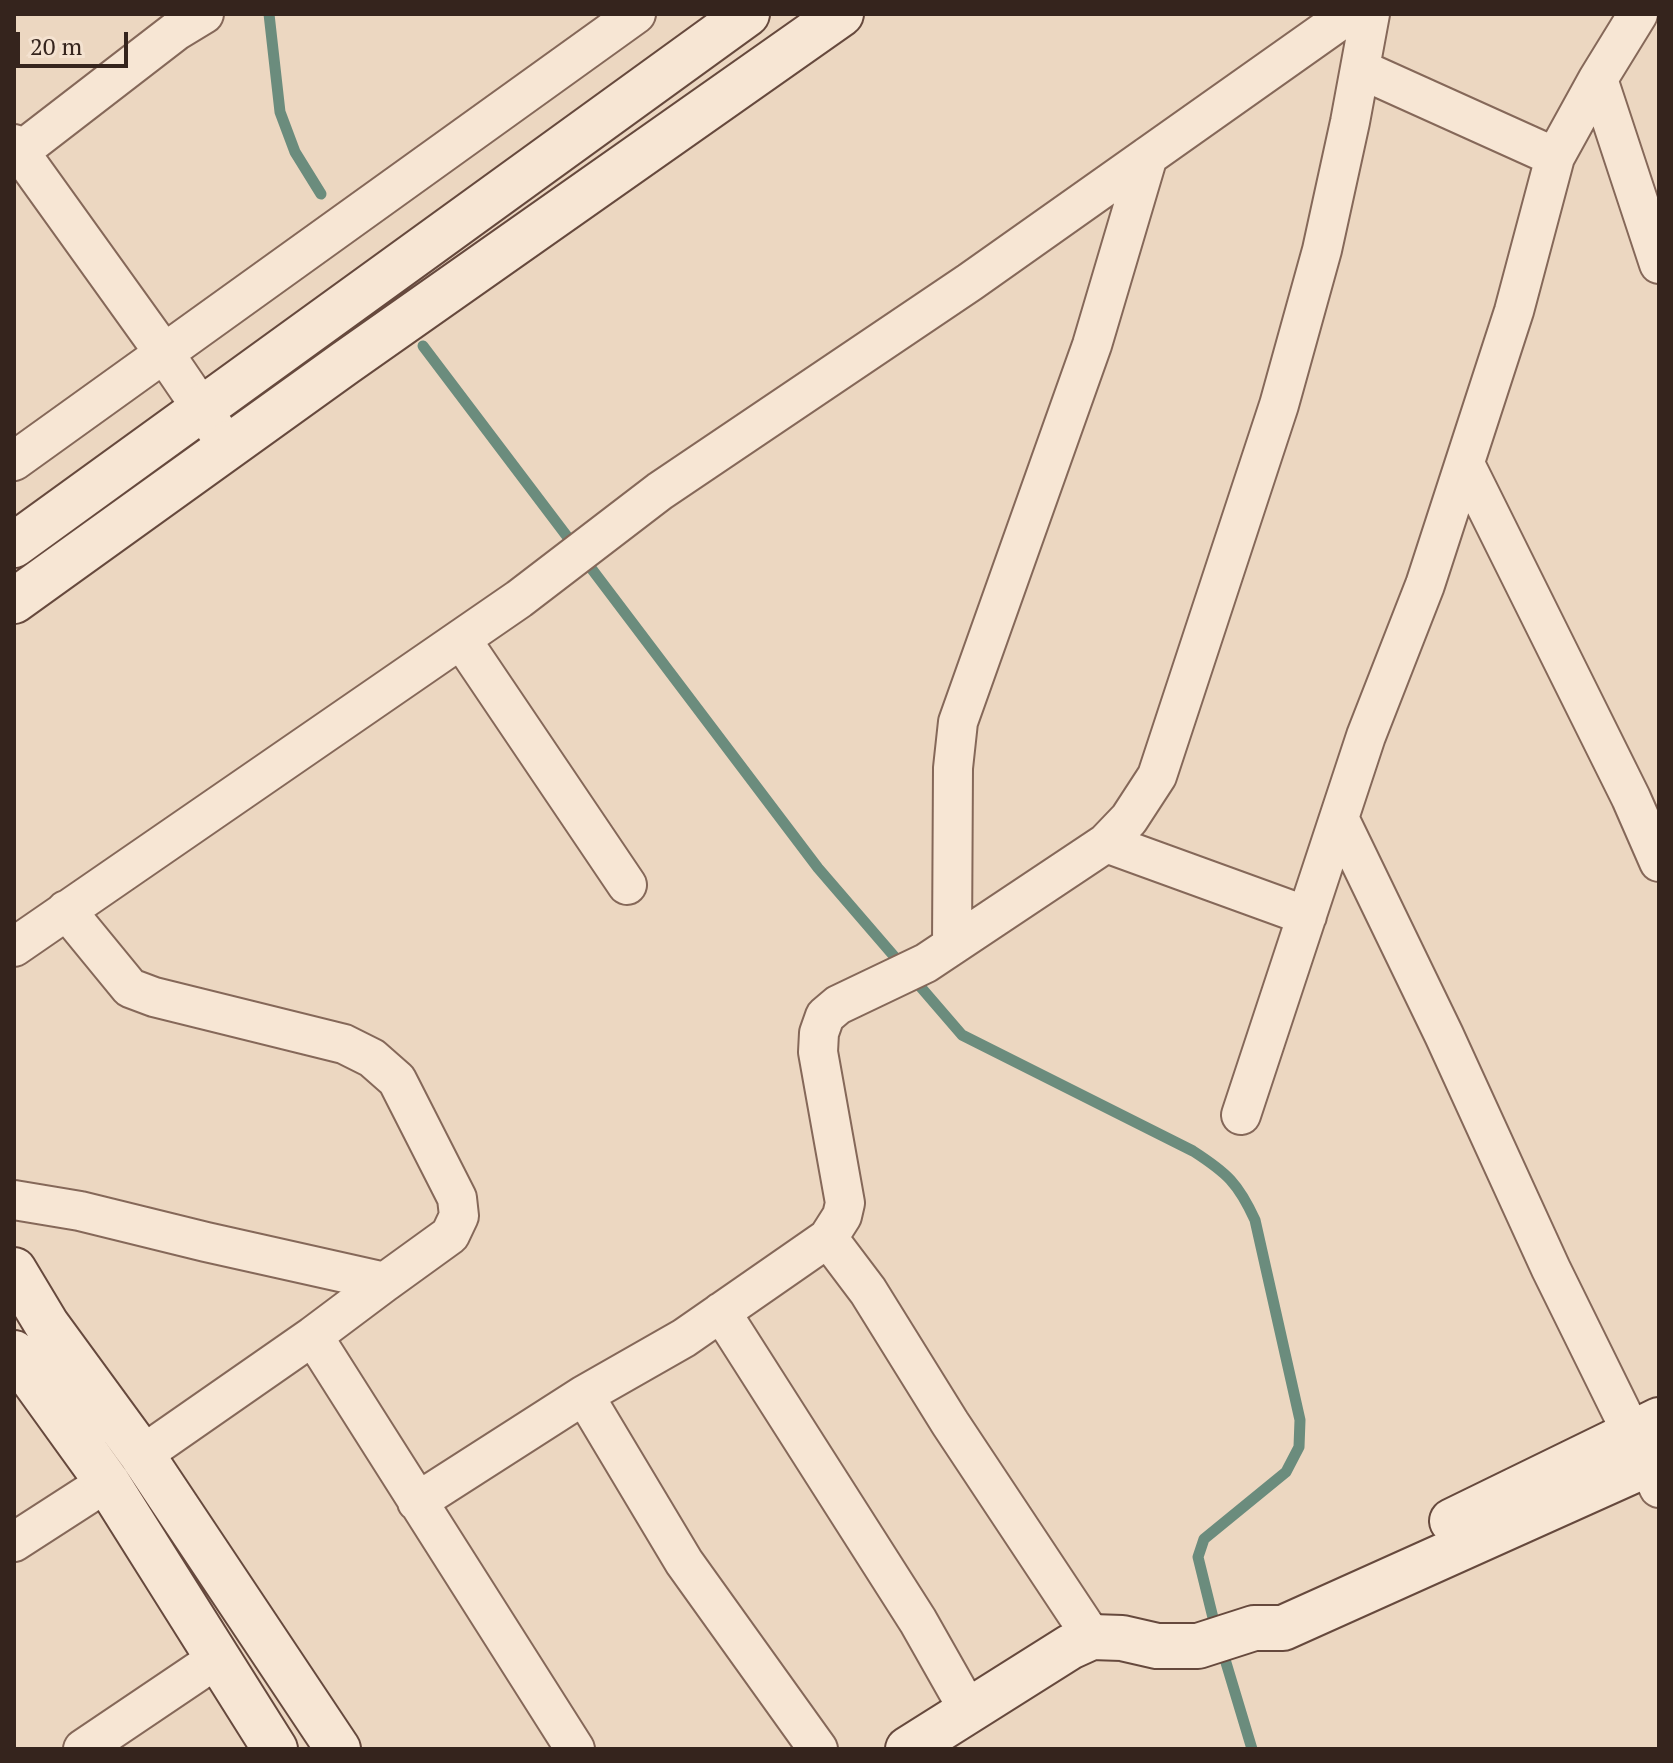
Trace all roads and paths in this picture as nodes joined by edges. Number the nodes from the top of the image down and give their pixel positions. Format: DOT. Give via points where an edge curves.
graph roads {
  1 [pos="636,14"];
  2 [pos="747,14"];
  3 [pos="841,14"];
  4 [pos="1349,14"];
  5 [pos="1370,14"];
  6 [pos="1638,14"];
  7 [pos="183,20"];
  8 [pos="1360,69"];
  9 [pos="1598,79"];
  10 [pos="16,151"];
  11 [pos="1148,156"];
  12 [pos="1555,157"];
  13 [pos="1659,264"];
  14 [pos="164,353"];
  15 [pos="203,410"];
  16 [pos="228,447"];
  17 [pos="14,461"];
  18 [pos="1465,464"];
  19 [pos="14,545"];
  20 [pos="14,601"];
  21 [pos="461,639"];
  22 [pos="1339,818"];
  23 [pos="1106,843"];
  24 [pos="1659,862"];
  25 [pos="627,885"];
  26 [pos="66,910"];
  27 [pos="1307,916"];
  28 [pos="14,947"];
  29 [pos="939,954"];
  30 [pos="1241,1115"];
  31 [pos="14,1200"];
  32 [pos="828,1238"];
  33 [pos="14,1270"];
  34 [pos="385,1282"];
  35 [pos="721,1312"];
  36 [pos="313,1336"];
  37 [pos="14,1353"];
  38 [pos="584,1395"];
  39 [pos="1651,1452"];
  40 [pos="142,1455"];
  41 [pos="107,1482"];
  42 [pos="417,1502"];
  43 [pos="14,1542"];
  44 [pos="1092,1637"];
  45 [pos="218,1658"];
  46 [pos="969,1711"];
  47 [pos="83,1749"];
  48 [pos="275,1749"];
  49 [pos="338,1749"];
  50 [pos="575,1749"];
  51 [pos="818,1749"];
  52 [pos="908,1749"];
  1 -- 14 [label="street"];
  2 -- 15 [label="street"];
  3 -- 16 [label="street"];
  4 -- 11 [label="street"];
  5 -- 8 [label="street"];
  6 -- 9 [label="street"];
  7 -- 10 [label="street"];
  8 -- 12 [label="street"];
  8 -- 23 [label="street" via="1322,250 1279,405 1157,776"];
  9 -- 12 [label="street"];
  9 -- 13 [label="street"];
  10 -- 14 [label="street"];
  11 -- 21 [label="street" via="660,491"];
  11 -- 29 [label="street" via="1092,345 958,722"];
  12 -- 18 [label="street"];
  14 -- 15 [label="street"];
  14 -- 17 [label="street"];
  15 -- 16 [label="street"];
  15 -- 19 [label="street"];
  16 -- 20 [label="street"];
  18 -- 22 [label="street"];
  18 -- 24 [label="street"];
  21 -- 25 [label="street"];
  21 -- 26 [label="street"];
  22 -- 27 [label="street"];
  22 -- 39 [label="street" via="1551,1269"];
  23 -- 27 [label="street"];
  23 -- 29 [label="street"];
  26 -- 28 [label="street"];
  26 -- 34 [label="street" via="130,988 344,1044 372,1058 397,1080 457,1198 459,1216 450,1235"];
  27 -- 30 [label="street"];
  29 -- 32 [label="street" via="825,1016 818,1052 845,1203"];
  31 -- 34 [label="street"];
  32 -- 35 [label="street"];
  32 -- 44 [label="street" via="868,1291"];
  33 -- 40 [label="street" via="47,1325"];
  34 -- 36 [label="street"];
  35 -- 38 [label="street"];
  35 -- 46 [label="street" via="911,1609"];
  36 -- 40 [label="street"];
  36 -- 42 [label="street"];
  37 -- 41 [label="street"];
  38 -- 42 [label="street"];
  38 -- 51 [label="street" via="684,1562"];
  39 -- 44 [label="street" via="1300,1623 1157,1646"];
  40 -- 49 [label="street"];
  41 -- 43 [label="street"];
  41 -- 45 [label="street"];
  42 -- 50 [label="street"];
  44 -- 46 [label="street"];
  45 -- 47 [label="street"];
  45 -- 48 [label="street"];
  46 -- 52 [label="street"];
}
